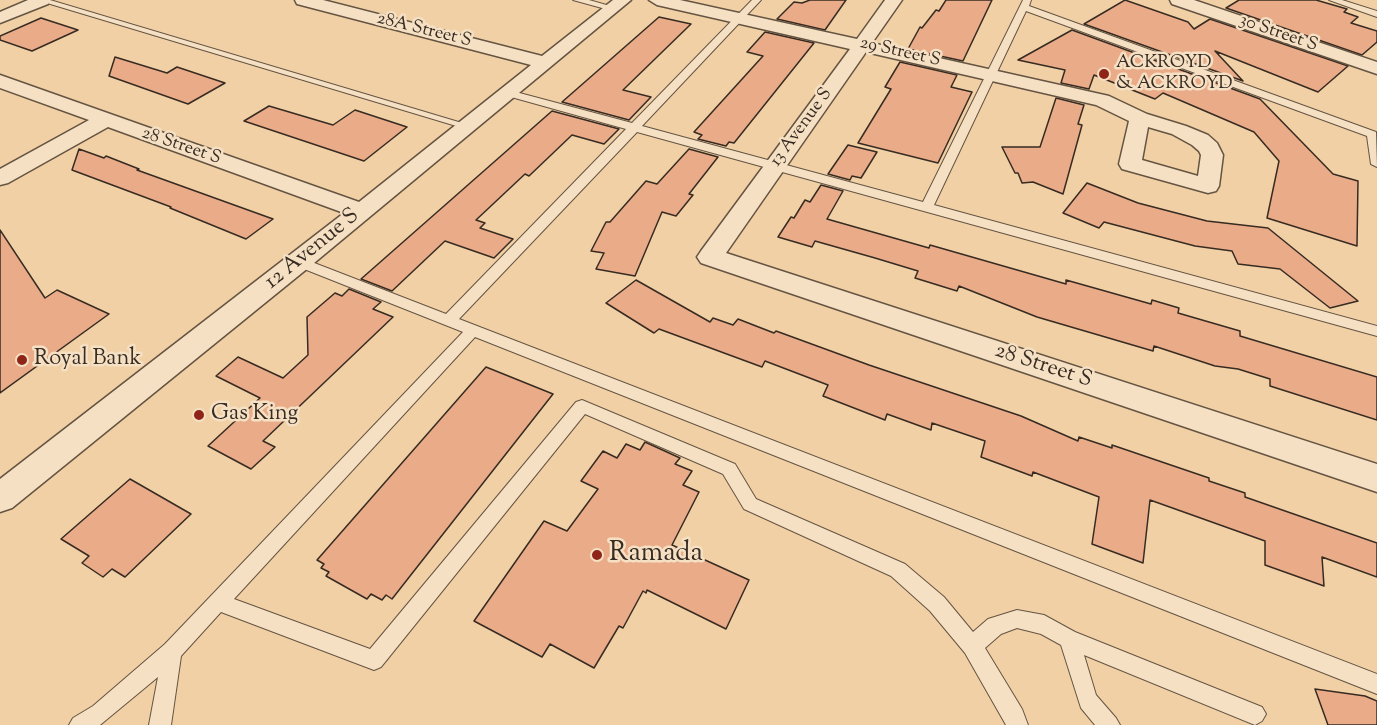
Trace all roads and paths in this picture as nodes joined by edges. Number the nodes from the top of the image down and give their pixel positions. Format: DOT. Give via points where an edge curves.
graph roads {
  1 [pos="42,0"];
  2 [pos="303,0"];
  3 [pos="577,0"];
  4 [pos="657,0"];
  5 [pos="757,0"];
  6 [pos="894,0"];
  7 [pos="1333,0"];
  8 [pos="1184,1"];
  9 [pos="618,4"];
  10 [pos="1026,4"];
  11 [pos="1377,14"];
  12 [pos="0,18"];
  13 [pos="739,18"];
  14 [pos="862,45"];
  15 [pos="545,63"];
  16 [pos="1377,69"];
  17 [pos="991,74"];
  18 [pos="3,84"];
  19 [pos="508,93"];
  20 [pos="1140,118"];
  21 [pos="105,120"];
  22 [pos="467,126"];
  23 [pos="634,128"];
  24 [pos="1377,164"];
  25 [pos="775,166"];
  26 [pos="0,178"];
  27 [pos="927,207"];
  28 [pos="362,211"];
  29 [pos="710,257"];
  30 [pos="299,262"];
  31 [pos="449,320"];
  32 [pos="473,330"];
  33 [pos="1377,331"];
  34 [pos="1377,478"];
  35 [pos="0,498"];
  36 [pos="218,602"];
  37 [pos="1069,639"];
  38 [pos="972,646"];
  39 [pos="172,651"];
  40 [pos="1377,684"];
  41 [pos="1255,714"];
  42 [pos="80,725"];
  43 [pos="160,725"];
  44 [pos="1017,725"];
  45 [pos="1109,725"];
  1 -- 12 [label="street"];
  1 -- 22 [label="lane"];
  2 -- 15 [label="street, 28A Street S"];
  3 -- 9 [label="lane"];
  4 -- 13 [label="street, 29 Street S"];
  5 -- 13 [label="lane"];
  6 -- 14 [label="street, 13 Avenue S"];
  7 -- 11 [label="lane"];
  8 -- 16 [label="street, 30 Street S"];
  9 -- 15 [label="street, 12 Avenue S"];
  10 -- 17 [label="lane"];
  10 -- 24 [label="lane" via="1372,134"];
  13 -- 14 [label="street, 29 Street S"];
  13 -- 23 [label="lane"];
  14 -- 17 [label="street, 29 Street S"];
  14 -- 25 [label="street, 13 Avenue S"];
  15 -- 19 [label="street, 12 Avenue S"];
  17 -- 20 [label="street, 29 Street S" via="1088,95"];
  17 -- 27 [label="lane"];
  18 -- 21 [label="street, 28 Street S"];
  19 -- 22 [label="street, 12 Avenue S"];
  19 -- 23 [label="lane"];
  21 -- 26 [label="street"];
  21 -- 28 [label="street, 28 Street S"];
  22 -- 28 [label="street, 12 Avenue S"];
  23 -- 25 [label="lane"];
  23 -- 31 [label="lane"];
  25 -- 27 [label="lane"];
  25 -- 29 [label="street, 13 Avenue S"];
  27 -- 33 [label="lane"];
  28 -- 30 [label="street, 12 Avenue S"];
  29 -- 34 [label="street, 28 Street S"];
  30 -- 31 [label="lane"];
  30 -- 35 [label="street, 12 Avenue S"];
  31 -- 32 [label="lane"];
  32 -- 36 [label="lane"];
  32 -- 40 [label="lane"];
  36 -- 38 [label="lane" via="374,660 582,406 729,469 750,504 898,570 937,604"];
  36 -- 39 [label="lane"];
  37 -- 38 [label="lane" via="1044,625 1017,619 995,626"];
  37 -- 41 [label="lane"];
  37 -- 45 [label="lane" via="1089,701"];
  38 -- 44 [label="lane"];
  39 -- 42 [label="lane" via="100,713"];
  39 -- 43 [label="lane"];
}
